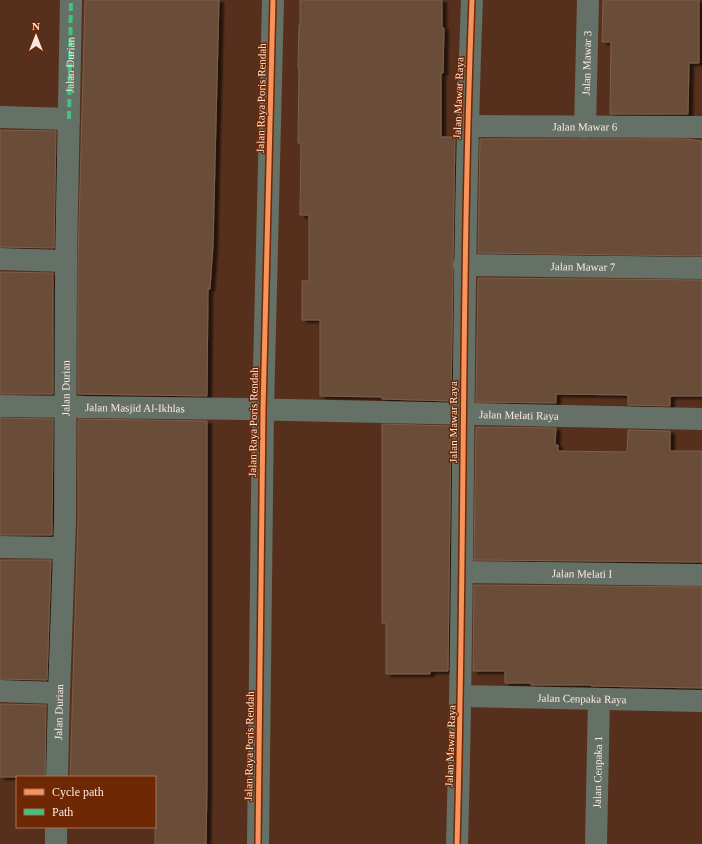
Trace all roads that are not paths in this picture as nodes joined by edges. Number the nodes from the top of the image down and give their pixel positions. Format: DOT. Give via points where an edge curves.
graph roads {
  1 [pos="71,0"];
  2 [pos="273,0"];
  3 [pos="472,0"];
  4 [pos="588,0"];
  5 [pos="0,117"];
  6 [pos="69,119"];
  7 [pos="467,126"];
  8 [pos="585,126"];
  9 [pos="702,126"];
  10 [pos="0,259"];
  11 [pos="66,260"];
  12 [pos="464,266"];
  13 [pos="702,268"];
  14 [pos="0,406"];
  15 [pos="66,407"];
  16 [pos="254,410"];
  17 [pos="463,414"];
  18 [pos="702,419"];
  19 [pos="0,547"];
  20 [pos="64,548"];
  21 [pos="462,572"];
  22 [pos="702,575"];
  23 [pos="0,692"];
  24 [pos="59,693"];
  25 [pos="461,696"];
  26 [pos="599,699"];
  27 [pos="702,701"];
  28 [pos="57,776"];
  29 [pos="56,828"];
  30 [pos="56,844"];
  31 [pos="258,844"];
  32 [pos="457,844"];
  33 [pos="596,844"];
  1 -- 6 [label="street, Jalan Durian"];
  2 -- 16 [label="street, Jalan Raya Poris Rendah"];
  3 -- 7 [label="street, Jalan Mawar Raya"];
  4 -- 8 [label="street, Jalan Mawar 3"];
  5 -- 6 [label="street"];
  6 -- 11 [label="street, Jalan Durian"];
  7 -- 8 [label="street, Jalan Mawar 6"];
  7 -- 12 [label="street, Jalan Mawar Raya"];
  8 -- 9 [label="street, Jalan Mawar 6"];
  10 -- 11 [label="street"];
  11 -- 15 [label="street, Jalan Durian"];
  12 -- 13 [label="street, Jalan Mawar 7"];
  12 -- 17 [label="street, Jalan Mawar Raya"];
  14 -- 15 [label="street, Jalan Masjid Al-Ikhlas"];
  15 -- 16 [label="street, Jalan Masjid Al-Ikhlas"];
  15 -- 20 [label="street, Jalan Durian"];
  16 -- 17 [label="street, Jalan Melati Raya"];
  16 -- 31 [label="street, Jalan Raya Poris Rendah"];
  17 -- 18 [label="street, Jalan Melati Raya"];
  17 -- 21 [label="street, Jalan Mawar Raya"];
  19 -- 20 [label="street"];
  20 -- 24 [label="street, Jalan Durian"];
  21 -- 22 [label="street, Jalan Melati I"];
  21 -- 25 [label="street, Jalan Mawar Raya"];
  23 -- 24 [label="street"];
  24 -- 28 [label="street, Jalan Durian"];
  25 -- 26 [label="street, Jalan Cenpaka Raya"];
  25 -- 32 [label="street, Jalan Mawar Raya"];
  26 -- 27 [label="street, Jalan Cenpaka Raya"];
  26 -- 33 [label="street, Jalan Cenpaka 1"];
  29 -- 30 [label="street"];
}
